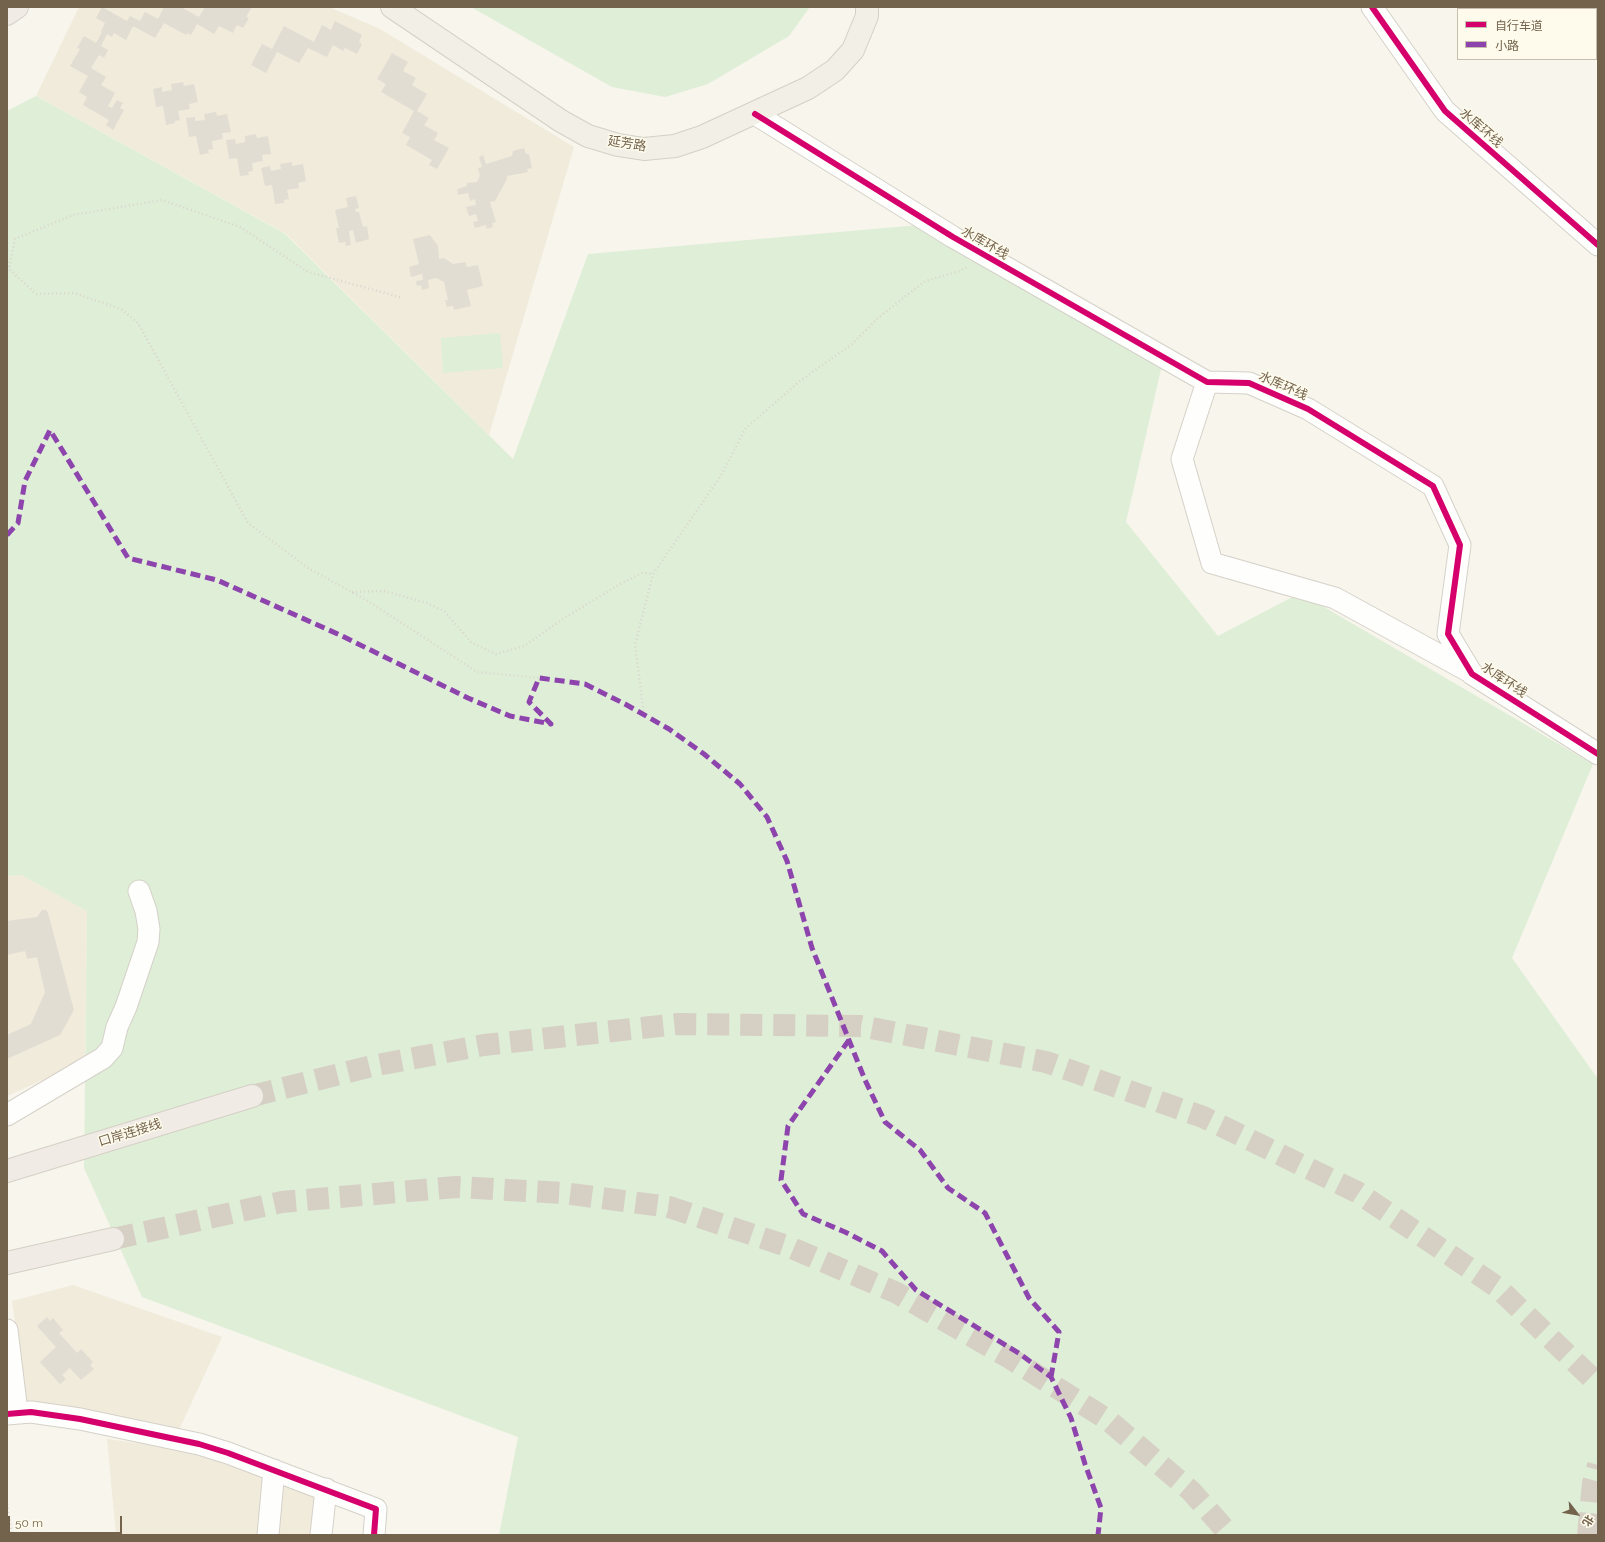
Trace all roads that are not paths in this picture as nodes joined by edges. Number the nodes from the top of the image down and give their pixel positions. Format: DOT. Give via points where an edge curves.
graph roads {
  1 [pos="17,7"];
  2 [pos="392,7"];
  3 [pos="867,7"];
  4 [pos="1372,7"];
  5 [pos="7,14"];
  6 [pos="755,114"];
  7 [pos="1598,245"];
  8 [pos="1207,382"];
  9 [pos="1472,674"];
  10 [pos="1598,754"];
  11 [pos="139,891"];
  12 [pos="252,1096"];
  13 [pos="7,1114"];
  14 [pos="7,1171"];
  15 [pos="113,1240"];
  16 [pos="7,1263"];
  17 [pos="7,1330"];
  18 [pos="12,1413"];
  19 [pos="274,1470"];
  20 [pos="326,1490"];
  21 [pos="268,1535"];
  22 [pos="321,1535"];
  23 [pos="374,1535"];
  1 -- 5 [label="highway"];
  2 -- 6 [label="main road, 延芳路" via="561,121 588,136 618,145 644,149 675,146 702,138"];
  3 -- 6 [label="main road, 延芳路" via="867,16 853,50 835,70 808,88"];
  4 -- 7 [label="street, 水库环线" via="1445,111"];
  6 -- 8 [label="street, 水库环线" via="953,237"];
  8 -- 9 [label="street, 水库环线" via="1249,383 1308,409 1433,486 1460,545 1448,634"];
  8 -- 9 [label="street" via="1182,459 1212,563 1335,598"];
  9 -- 10 [label="street, 水库环线"];
  11 -- 13 [label="street" via="146,910 148,942 117,1027 112,1048 103,1058"];
  12 -- 14 [label="highway, 口岸连接线"];
  15 -- 16 [label="highway"];
  17 -- 18 [label="street"];
  18 -- 19 [label="street" via="31,1412 80,1419 200,1444"];
  19 -- 20 [label="street"];
  19 -- 21 [label="street"];
  20 -- 22 [label="street"];
  20 -- 23 [label="street" via="376,1508"];
}
